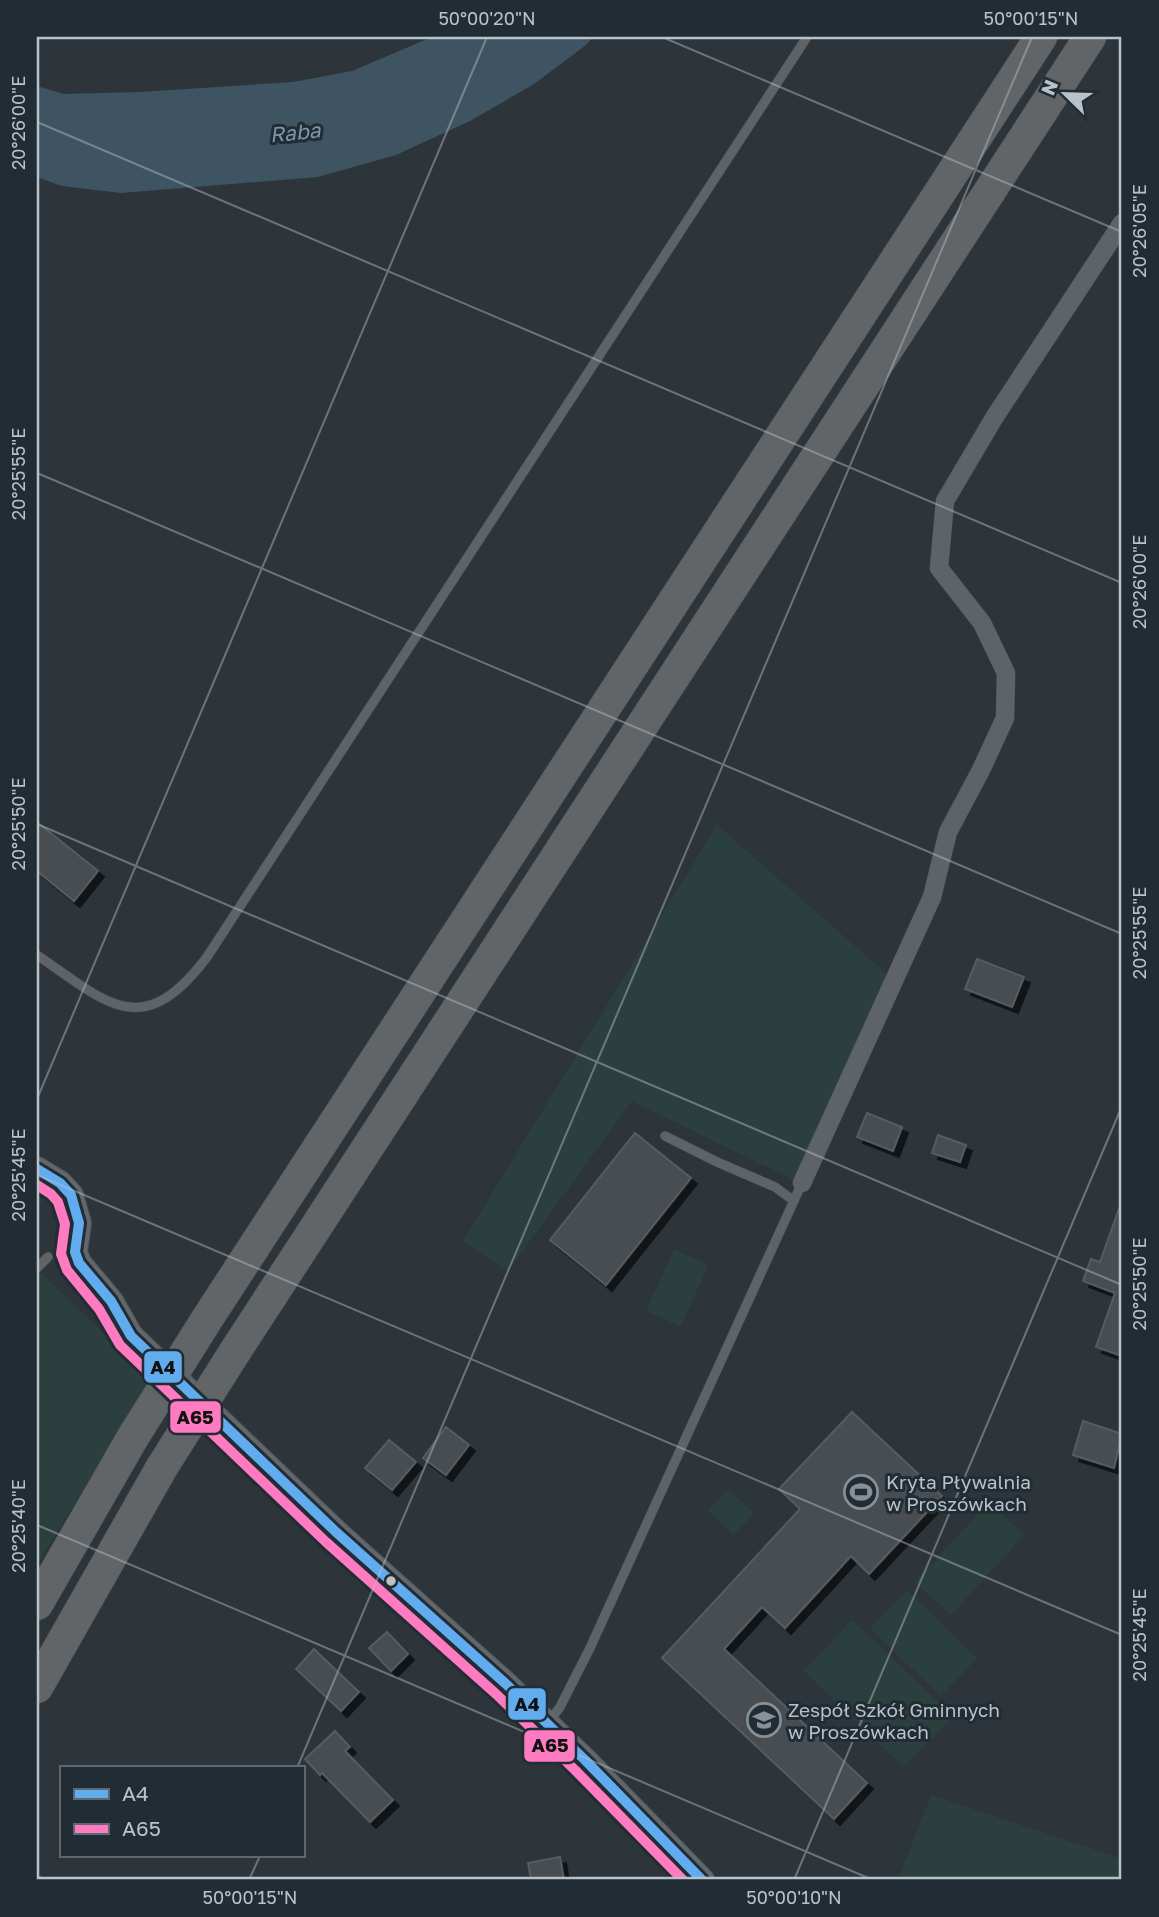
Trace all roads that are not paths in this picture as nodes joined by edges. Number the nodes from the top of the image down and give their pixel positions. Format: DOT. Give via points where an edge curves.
graph roads {
  1 [pos="807,37"];
  2 [pos="1041,37"];
  3 [pos="1090,37"];
  4 [pos="1122,223"];
  5 [pos="37,955"];
  6 [pos="665,1136"];
  7 [pos="37,1169"];
  8 [pos="802,1183"];
  9 [pos="794,1202"];
  10 [pos="48,1256"];
  11 [pos="37,1268"];
  12 [pos="37,1604"];
  13 [pos="37,1687"];
  14 [pos="546,1724"];
  15 [pos="702,1880"];
  1 -- 5 [label="lane" via="189,981 162,1001 142,1008 121,1007 98,997"];
  2 -- 12 [label="highway, bridge" via="207,1320"];
  3 -- 13 [label="highway, bridge" via="236,1350 162,1467"];
  4 -- 8 [label="street" via="994,418 945,502 939,568 982,623 1006,674 1005,718 948,832 932,897"];
  6 -- 9 [label="lane" via="775,1187"];
  7 -- 14 [label="main road" via="71,1195 79,1223 75,1252 79,1263 111,1301 131,1336"];
  8 -- 9 [label="lane"];
  9 -- 14 [label="lane" via="590,1648 560,1707"];
  10 -- 11 [label="lane"];
  14 -- 15 [label="main road"];
}
